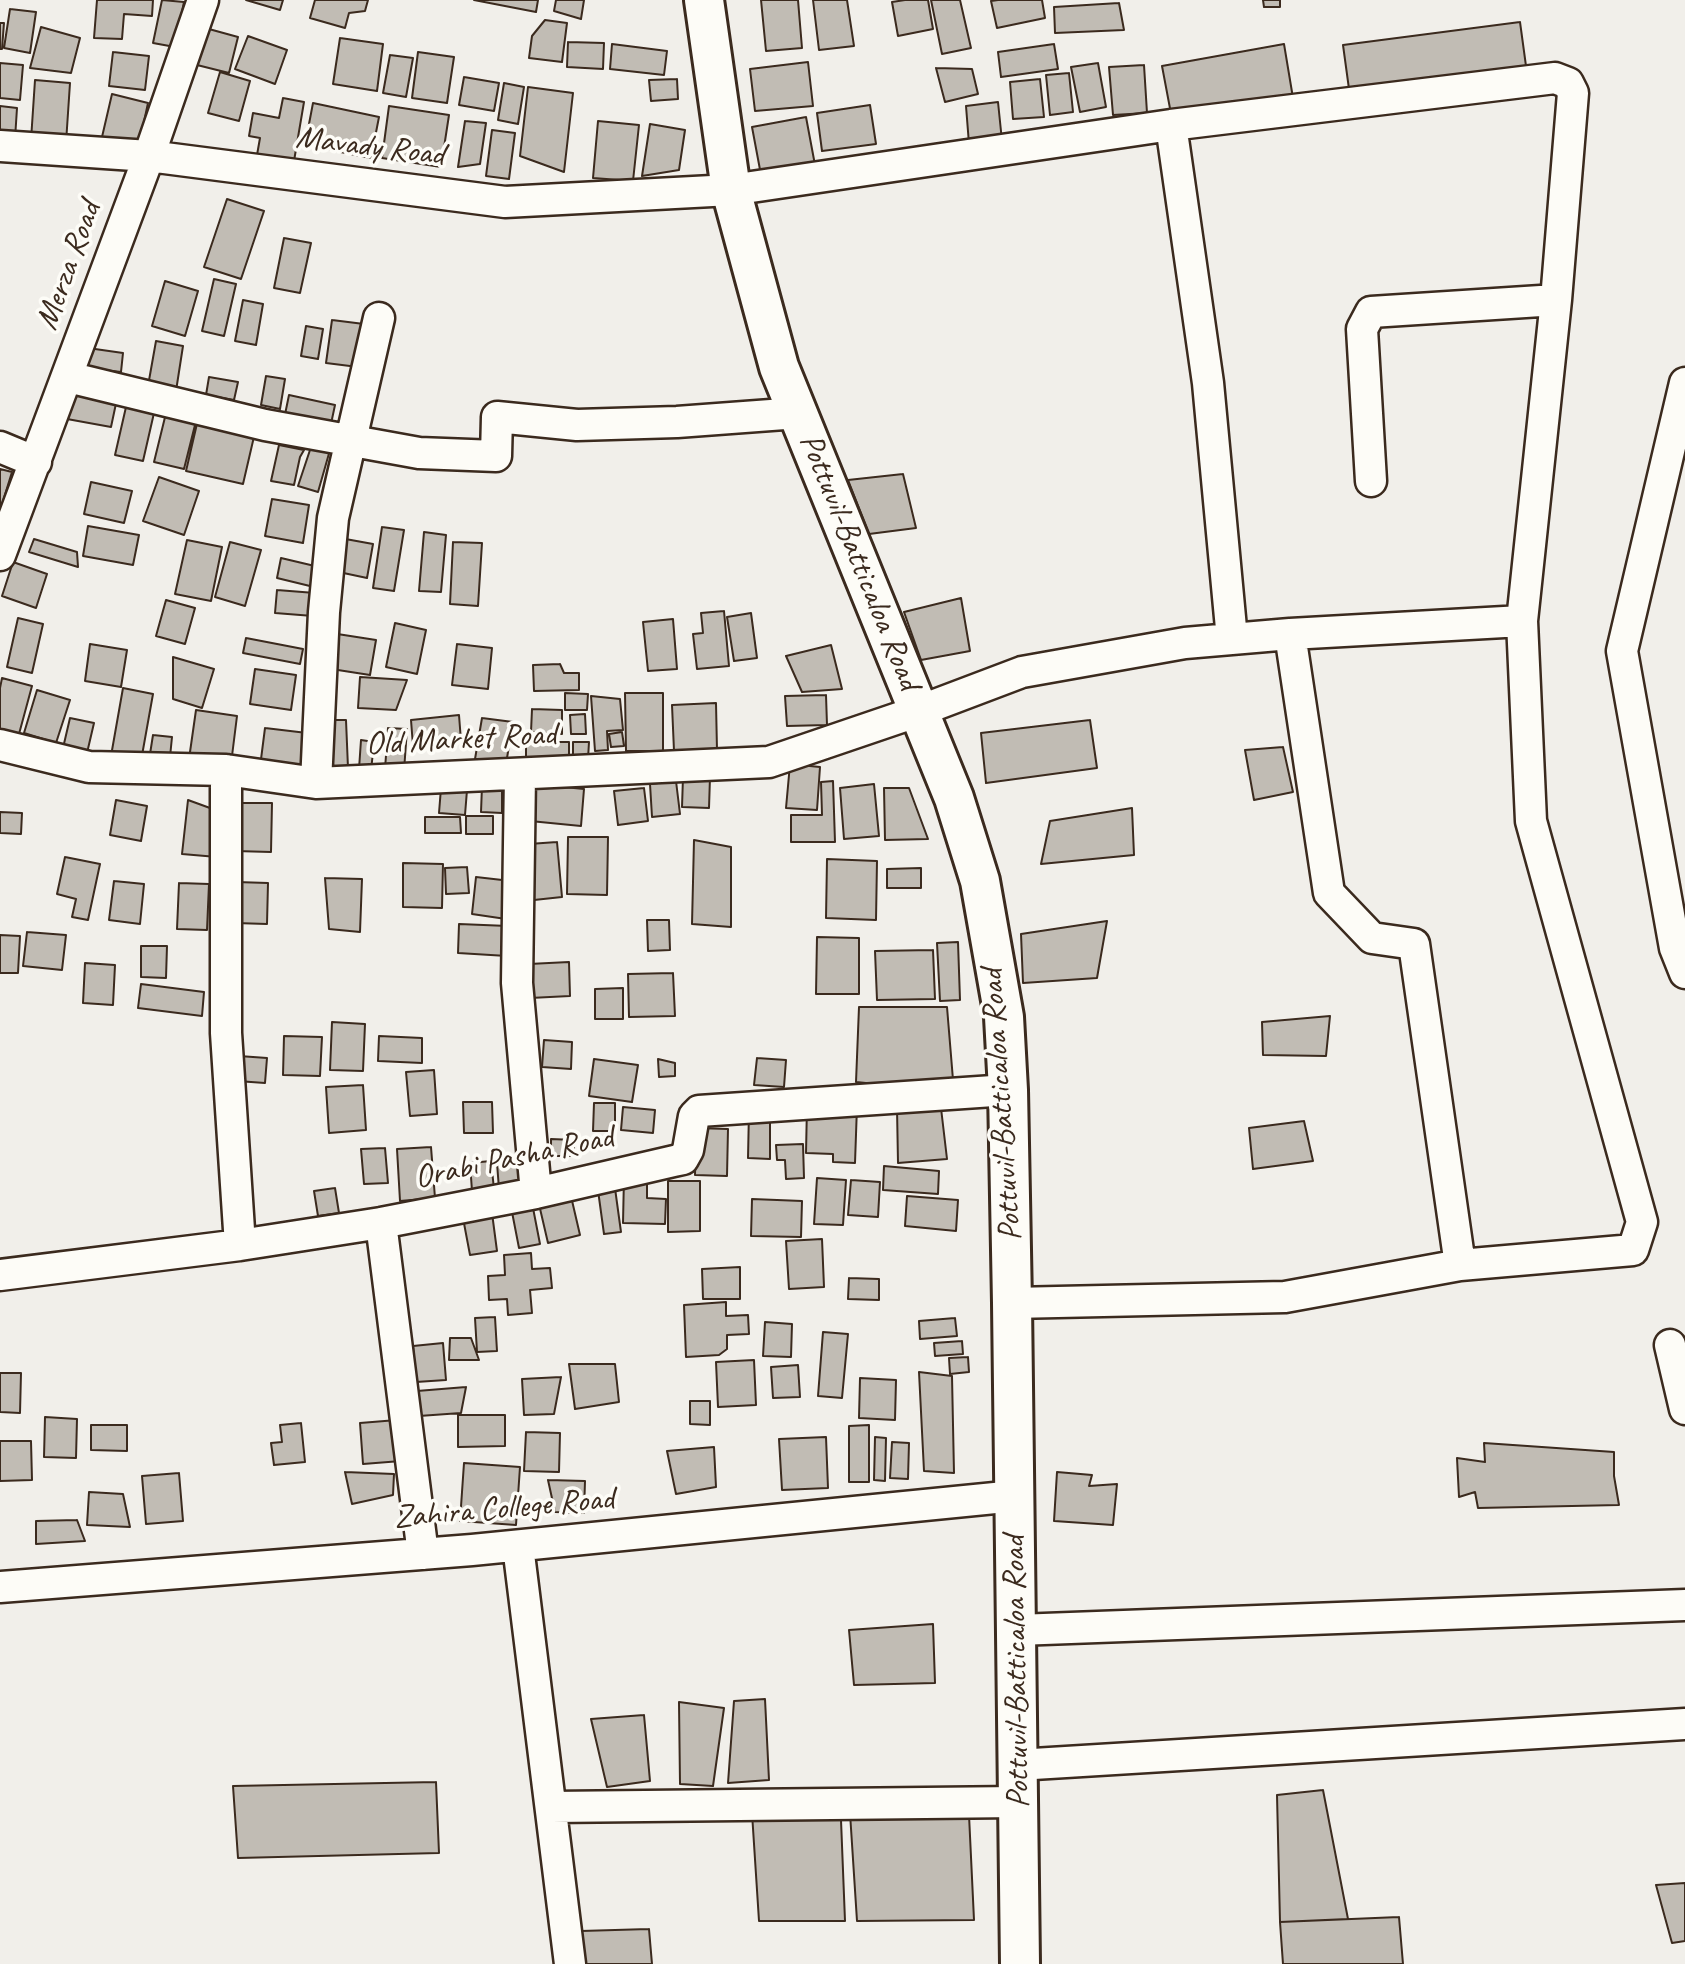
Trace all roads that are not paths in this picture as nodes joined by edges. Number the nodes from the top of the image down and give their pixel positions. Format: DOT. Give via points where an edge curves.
graph roads {
  1 [pos="203,0"];
  2 [pos="704,0"];
  3 [pos="1171,125"];
  4 [pos="0,146"];
  5 [pos="149,156"];
  6 [pos="731,190"];
  7 [pos="1556,300"];
  8 [pos="379,318"];
  9 [pos="68,377"];
  10 [pos="1685,383"];
  11 [pos="798,413"];
  12 [pos="351,442"];
  13 [pos="0,447"];
  14 [pos="36,462"];
  15 [pos="1371,481"];
  16 [pos="0,555"];
  17 [pos="1522,621"];
  18 [pos="1290,634"];
  19 [pos="1232,639"];
  20 [pos="919,710"];
  21 [pos="0,745"];
  22 [pos="226,770"];
  23 [pos="520,775"];
  24 [pos="316,783"];
  25 [pos="1685,973"];
  26 [pos="1008,1090"];
  27 [pos="536,1193"];
  28 [pos="381,1223"];
  29 [pos="240,1245"];
  30 [pos="1461,1265"];
  31 [pos="0,1275"];
  32 [pos="1012,1303"];
  33 [pos="1671,1345"];
  34 [pos="1685,1409"];
  35 [pos="1015,1496"];
  36 [pos="518,1546"];
  37 [pos="423,1554"];
  38 [pos="0,1587"];
  39 [pos="1685,1605"];
  40 [pos="1017,1630"];
  41 [pos="1685,1724"];
  42 [pos="1017,1765"];
  43 [pos="1018,1802"];
  44 [pos="552,1807"];
  45 [pos="570,1964"];
  46 [pos="1020,1964"];
  1 -- 5 [label="street, Merza Road"];
  2 -- 6 [label="highway, Pottuvil-Batticaloa Road"];
  3 -- 6 [label="street, Mavady Road"];
  3 -- 7 [label="street, Mavady Road" via="1555,78 1568,83 1573,93"];
  3 -- 19 [label="street" via="1208,383"];
  4 -- 5 [label="street, Mavady Road"];
  5 -- 6 [label="street, Mavady Road" via="505,202"];
  5 -- 9 [label="street, Merza Road"];
  6 -- 11 [label="highway, Pottuvil-Batticaloa Road" via="779,367"];
  7 -- 15 [label="street" via="1371,312 1362,329"];
  7 -- 17 [label="street, Mavady Road"];
  8 -- 12 [label="street"];
  9 -- 12 [label="street"];
  9 -- 14 [label="street, Merza Road"];
  10 -- 25 [label="street" via="1622,651 1675,948"];
  11 -- 12 [label="street" via="578,425 497,417 496,456 419,453"];
  11 -- 20 [label="highway, Pottuvil-Batticaloa Road"];
  12 -- 24 [label="street" via="333,518 326,585"];
  13 -- 14 [label="street"];
  14 -- 16 [label="street, Merza Road"];
  17 -- 18 [label="street, Old Market Road"];
  17 -- 30 [label="street, Mavady Road" via="1531,821 1642,1222 1633,1250"];
  18 -- 19 [label="street, Old Market Road"];
  18 -- 30 [label="street" via="1329,892 1372,938 1414,944"];
  19 -- 20 [label="street, Old Market Road" via="1022,672"];
  20 -- 23 [label="street, Old Market Road" via="769,762"];
  20 -- 26 [label="highway, Pottuvil-Batticaloa Road" via="980,881 1003,1017"];
  21 -- 22 [label="street, Old Market Road" via="89,767"];
  22 -- 24 [label="street, Old Market Road"];
  22 -- 29 [label="street" via="226,1033"];
  23 -- 24 [label="street, Old Market Road"];
  23 -- 27 [label="street" via="517,983"];
  26 -- 27 [label="street, Orabi Pasha Road" via="699,1111 683,1159"];
  26 -- 32 [label="highway, Pottuvil-Batticaloa Road"];
  27 -- 28 [label="street, Orabi Pasha Road"];
  28 -- 29 [label="street, Orabi Pasha Road"];
  28 -- 37 [label="street"];
  29 -- 31 [label="street, Orabi Pasha Road"];
  30 -- 32 [label="street" via="1285,1297"];
  32 -- 35 [label="highway, Pottuvil-Batticaloa Road"];
  33 -- 34 [label="street"];
  35 -- 36 [label="street, Zahira College Road"];
  35 -- 40 [label="highway, Pottuvil-Batticaloa Road"];
  36 -- 37 [label="street, Zahira College Road"];
  36 -- 44 [label="street"];
  37 -- 38 [label="street, Zahira College Road"];
  39 -- 40 [label="street"];
  40 -- 42 [label="highway, Pottuvil-Batticaloa Road"];
  41 -- 42 [label="street"];
  42 -- 43 [label="highway, Pottuvil-Batticaloa Road"];
  43 -- 44 [label="street"];
  43 -- 46 [label="highway, Pottuvil-Batticaloa Road"];
  44 -- 45 [label="street"];
}
